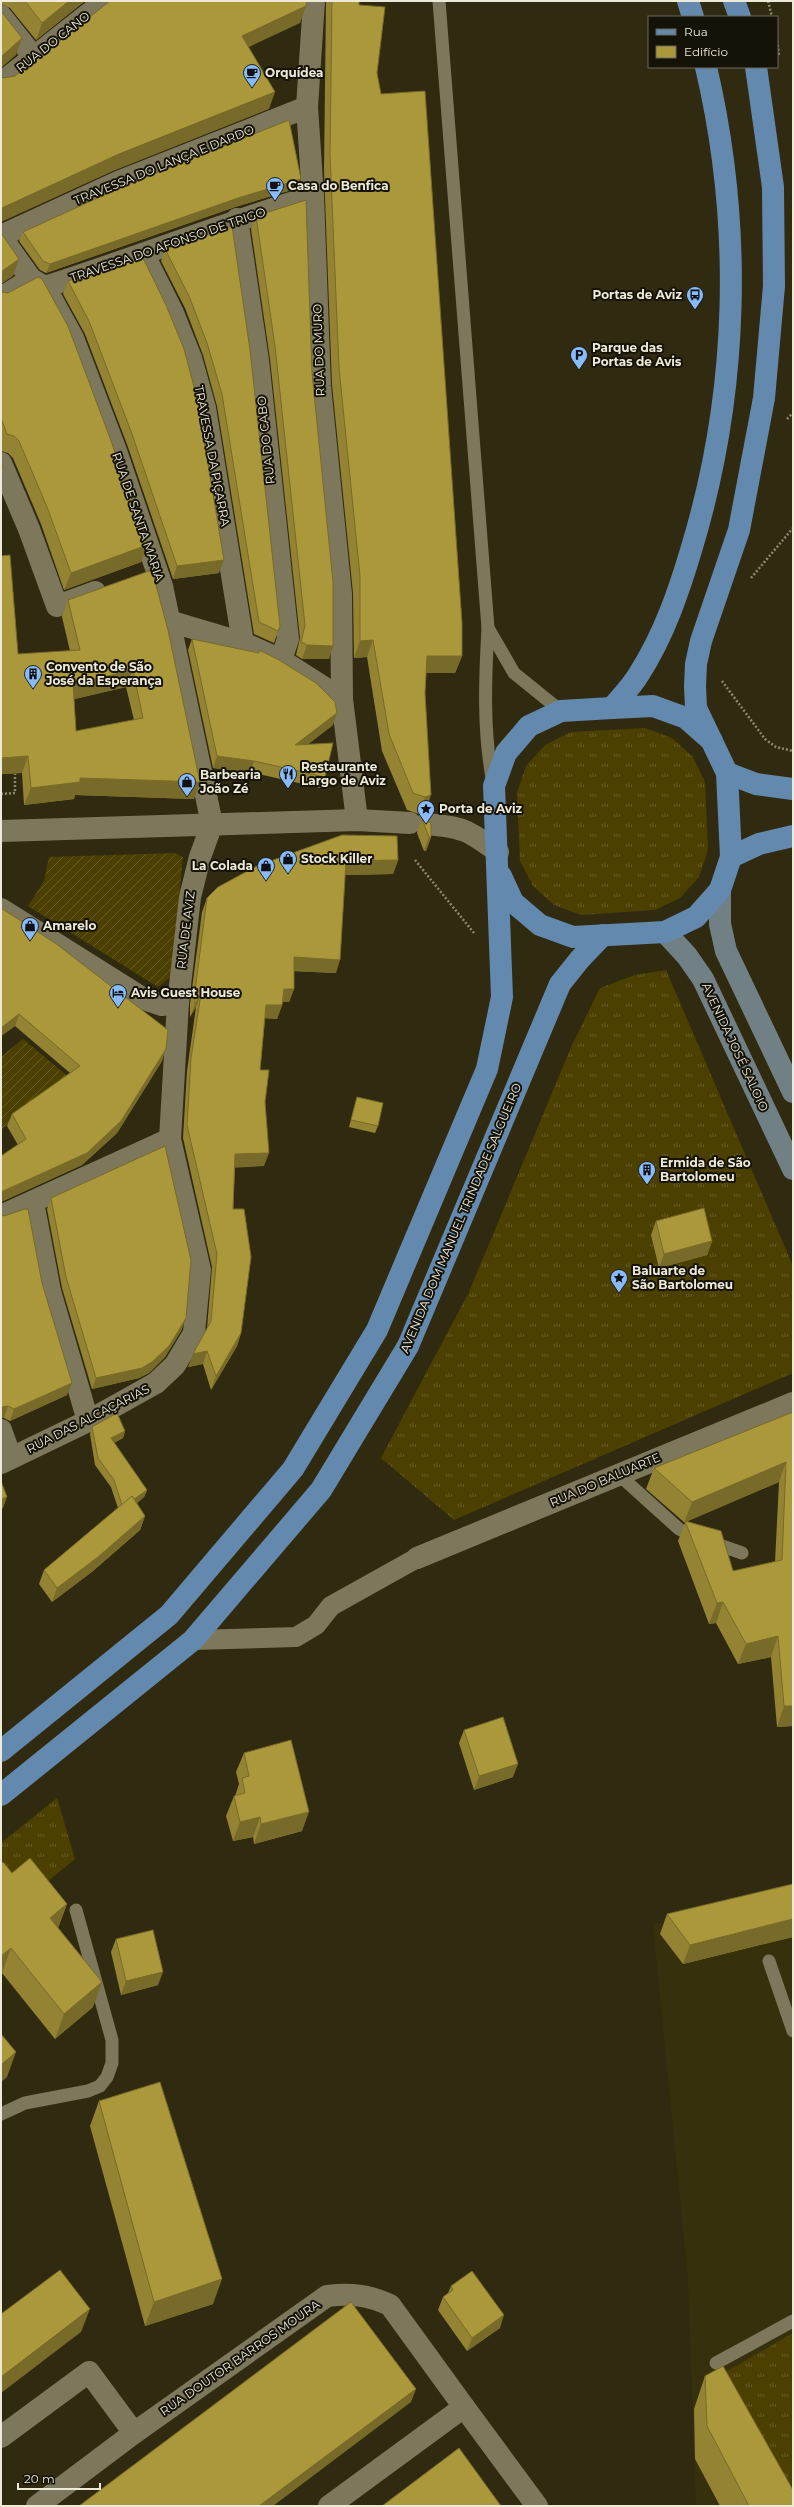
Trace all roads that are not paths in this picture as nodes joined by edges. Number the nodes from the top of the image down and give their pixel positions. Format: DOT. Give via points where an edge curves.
graph roads {
  1 [pos="105,1"];
  2 [pos="314,1"];
  3 [pos="439,1"];
  4 [pos="688,1"];
  5 [pos="734,1"];
  6 [pos="744,1"];
  7 [pos="1,16"];
  8 [pos="693,16"];
  9 [pos="740,16"];
  10 [pos="747,16"];
  11 [pos="33,56"];
  12 [pos="706,68"];
  13 [pos="756,68"];
  14 [pos="1,82"];
  15 [pos="307,107"];
  16 [pos="314,196"];
  17 [pos="237,219"];
  18 [pos="1,237"];
  19 [pos="144,255"];
  20 [pos="38,283"];
  21 [pos="1,298"];
  22 [pos="1,463"];
  23 [pos="158,569"];
  24 [pos="136,577"];
  25 [pos="115,585"];
  26 [pos="170,621"];
  27 [pos="488,628"];
  28 [pos="243,643"];
  29 [pos="281,660"];
  30 [pos="342,699"];
  31 [pos="612,708"];
  32 [pos="561,711"];
  33 [pos="712,741"];
  34 [pos="727,773"];
  35 [pos="494,786"];
  36 [pos="793,789"];
  37 [pos="357,820"];
  38 [pos="212,824"];
  39 [pos="1,831"];
  40 [pos="793,836"];
  41 [pos="731,857"];
  42 [pos="498,861"];
  43 [pos="720,890"];
  44 [pos="2,911"];
  45 [pos="665,932"];
  46 [pos="603,935"];
  47 [pos="178,1003"];
  48 [pos="793,1092"];
  49 [pos="170,1139"];
  50 [pos="793,1169"];
  51 [pos="33,1202"];
  52 [pos="1,1216"];
  53 [pos="793,1403"];
  54 [pos="88,1421"];
  55 [pos="1,1430"];
  56 [pos="6,1461"];
  57 [pos="618,1474"];
  58 [pos="742,1553"];
  59 [pos="417,1558"];
  60 [pos="193,1640"];
  61 [pos="1,1751"];
  62 [pos="1,1795"];
  63 [pos="76,1910"];
  64 [pos="769,1961"];
  65 [pos="793,2031"];
  66 [pos="1,2114"];
  67 [pos="793,2321"];
  68 [pos="716,2363"];
  69 [pos="464,2407"];
  70 [pos="134,2433"];
  71 [pos="1,2437"];
  72 [pos="37,2506"];
  73 [pos="328,2506"];
  74 [pos="537,2506"];
  1 -- 11 [label="street, RUA DO CANO"];
  2 -- 15 [label="street, RUA DO MURO"];
  3 -- 27 [label="lane"];
  4 -- 8 [label="main road"];
  5 -- 9 [label="main road"];
  6 -- 10 [label="main road"];
  7 -- 11 [label="street"];
  11 -- 14 [label="street, RUA DO CANO"];
  12 -- 31 [label="main road" via="724,159 730,222 730,343 722,412 704,507 682,582 652,652 639,675"];
  13 -- 33 [label="main road" via="773,187 774,286 764,398 753,468 739,530 701,641 696,664 696,708"];
  15 -- 16 [label="street, RUA DO MURO"];
  15 -- 18 [label="street, TRAVESSA DO LANÇA E DARDO" via="118,182"];
  16 -- 17 [label="street, TRAVESSA DO AFONSO DE TRIGO"];
  16 -- 30 [label="street, RUA DO MURO" via="320,386 341,594"];
  17 -- 19 [label="street, TRAVESSA DO AFONSO DE TRIGO"];
  17 -- 29 [label="street, RUA DO CABO" via="258,360 288,640"];
  18 -- 20 [label="street, RUA DE SANTA MARIA"];
  19 -- 20 [label="street, TRAVESSA DO AFONSO DE TRIGO"];
  19 -- 28 [label="street, TRAVESSA DA PIÇARRA" via="191,358 205,408"];
  20 -- 21 [label="street, TRAVESSA DO AFONSO DE TRIGO"];
  20 -- 23 [label="street, RUA DE SANTA MARIA" via="73,338"];
  22 -- 25 [label="street" via="29,529 57,606"];
  23 -- 24 [label="street"];
  23 -- 26 [label="street, RUA DE SANTA MARIA"];
  26 -- 28 [label="street"];
  26 -- 38 [label="street, RUA DE SANTA MARIA"];
  27 -- 32 [label="lane" via="514,673"];
  27 -- 35 [label="lane" via="485,690 488,754"];
  28 -- 29 [label="street"];
  29 -- 30 [label="street"];
  30 -- 37 [label="street, RUA DO MURO"];
  31 -- 32 [label="main road"];
  31 -- 33 [label="main road" via="653,706 686,718"];
  32 -- 35 [label="main road" via="529,726 506,753"];
  33 -- 34 [label="main road"];
  34 -- 36 [label="main road" via="756,784"];
  34 -- 41 [label="main road"];
  35 -- 42 [label="main road"];
  37 -- 38 [label="street"];
  37 -- 42 [label="street" via="456,826 473,834"];
  38 -- 39 [label="street"];
  38 -- 47 [label="street, RUA DE AVIZ" via="190,897"];
  40 -- 41 [label="main road" via="759,844"];
  41 -- 43 [label="main road"];
  42 -- 46 [label="main road" via="513,902 540,925 573,937"];
  42 -- 61 [label="main road" via="502,997 487,1069 376,1330 293,1470 169,1615"];
  43 -- 45 [label="main road" via="696,917"];
  43 -- 48 [label="main road" via="720,924 726,951"];
  44 -- 47 [label="street" via="144,999 162,1004"];
  45 -- 46 [label="main road"];
  45 -- 50 [label="main road, AVENIDA JOSÉ SALOIO" via="703,979"];
  46 -- 60 [label="main road, AVENIDA DOM MANUEL TRINDADE SALGUEIRO" via="560,984 408,1346 321,1490"];
  47 -- 49 [label="street, RUA DE AVIZ"];
  49 -- 51 [label="street"];
  49 -- 54 [label="street, RUA DAS ALCAÇARIAS" via="200,1270 194,1333 175,1365 156,1383"];
  51 -- 52 [label="street"];
  51 -- 54 [label="street" via="50,1291"];
  53 -- 57 [label="street, RUA DO BALUARTE"];
  54 -- 56 [label="street, RUA DAS ALCAÇARIAS"];
  55 -- 56 [label="street"];
  57 -- 58 [label="lane" via="679,1529"];
  57 -- 59 [label="street, RUA DO BALUARTE"];
  59 -- 60 [label="street" via="331,1606 316,1625 296,1637"];
  60 -- 62 [label="main road, AVENIDA DOM MANUEL TRINDADE SALGUEIRO"];
  63 -- 66 [label="lane" via="112,2040 110,2070 100,2086 88,2091 25,2103"];
  64 -- 65 [label="lane"];
  67 -- 68 [label="lane"];
  69 -- 70 [label="street, RUA DOUTOR BARROS MOURA" via="390,2305 372,2296 349,2293 327,2296"];
  69 -- 73 [label="street"];
  69 -- 74 [label="street, RUA DOUTOR BARROS MOURA"];
  70 -- 71 [label="street" via="89,2372"];
  70 -- 72 [label="street, RUA DOUTOR BARROS MOURA"];
}
